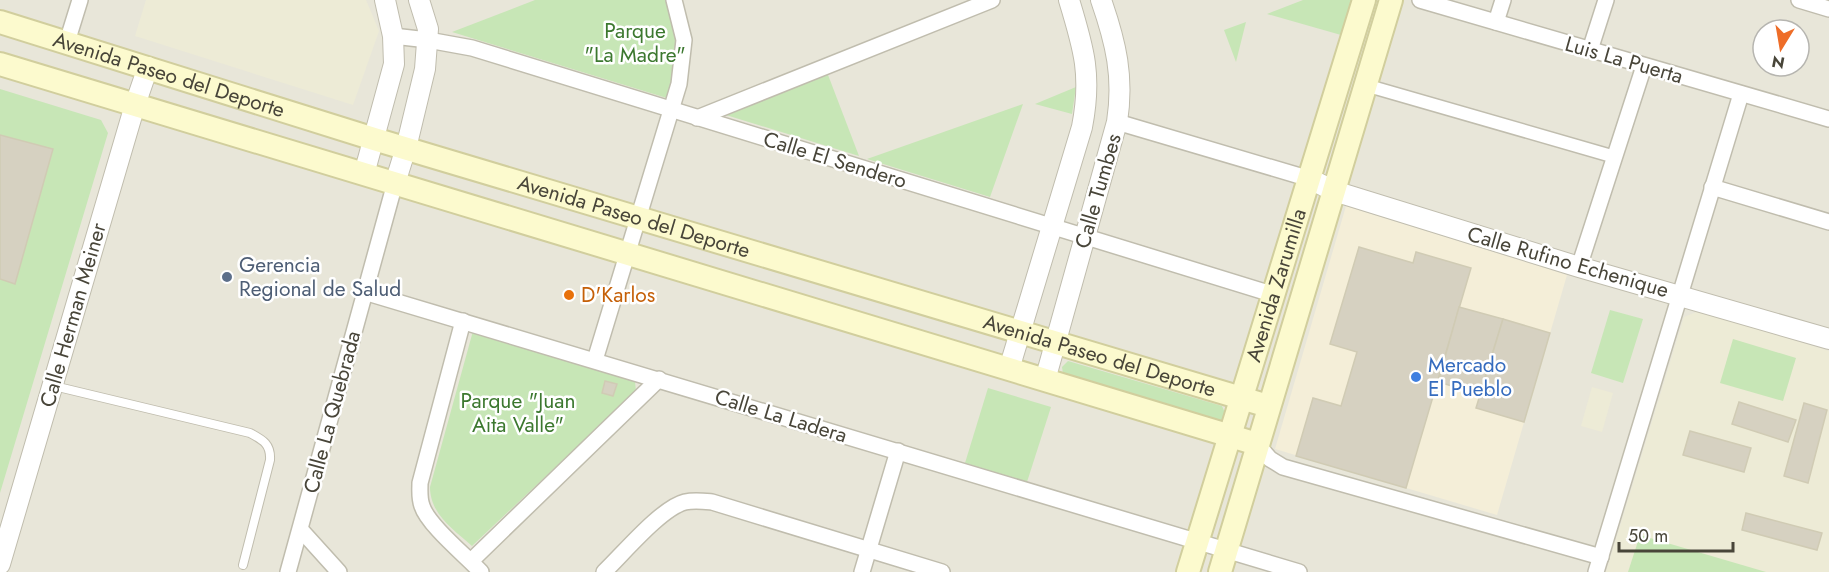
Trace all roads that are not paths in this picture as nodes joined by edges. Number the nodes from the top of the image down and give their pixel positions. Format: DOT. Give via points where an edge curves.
graph roads {
  1 [pos="80,0"];
  2 [pos="385,0"];
  3 [pos="419,0"];
  4 [pos="674,0"];
  5 [pos="992,0"];
  6 [pos="1069,0"];
  7 [pos="1101,0"];
  8 [pos="1364,0"];
  9 [pos="1391,0"];
  10 [pos="1420,0"];
  11 [pos="1503,0"];
  12 [pos="1606,0"];
  13 [pos="1799,0"];
  14 [pos="1829,9"];
  15 [pos="0,22"];
  16 [pos="1496,22"];
  17 [pos="393,36"];
  18 [pos="428,40"];
  19 [pos="68,42"];
  20 [pos="1590,50"];
  21 [pos="0,64"];
  22 [pos="1644,66"];
  23 [pos="148,67"];
  24 [pos="1365,85"];
  25 [pos="1741,94"];
  26 [pos="135,105"];
  27 [pos="671,110"];
  28 [pos="697,118"];
  29 [pos="1829,119"];
  30 [pos="1117,122"];
  31 [pos="374,140"];
  32 [pos="406,148"];
  33 [pos="1615,157"];
  34 [pos="364,174"];
  35 [pos="1310,179"];
  36 [pos="395,183"];
  37 [pos="1712,187"];
  38 [pos="1334,191"];
  39 [pos="638,219"];
  40 [pos="1829,222"];
  41 [pos="1052,226"];
  42 [pos="1085,237"];
  43 [pos="627,254"];
  44 [pos="1579,267"];
  45 [pos="364,292"];
  46 [pos="1275,295"];
  47 [pos="1679,295"];
  48 [pos="463,321"];
  49 [pos="1020,333"];
  50 [pos="1829,339"];
  51 [pos="1055,343"];
  52 [pos="595,360"];
  53 [pos="1009,369"];
  54 [pos="659,379"];
  55 [pos="1045,380"];
  56 [pos="52,386"];
  57 [pos="1243,399"];
  58 [pos="1268,406"];
  59 [pos="1231,436"];
  60 [pos="1257,444"];
  61 [pos="898,451"];
  62 [pos="301,531"];
  63 [pos="1198,541"];
  64 [pos="868,550"];
  65 [pos="1227,550"];
  66 [pos="1601,557"];
  67 [pos="0,564"];
  68 [pos="243,565"];
  69 [pos="476,566"];
  70 [pos="288,572"];
  71 [pos="339,572"];
  72 [pos="604,572"];
  73 [pos="862,572"];
  74 [pos="942,572"];
  75 [pos="1188,572"];
  76 [pos="1220,572"];
  77 [pos="1299,572"];
  78 [pos="1596,572"];
  1 -- 19 [label="street"];
  2 -- 17 [label="street"];
  3 -- 18 [label="street"];
  4 -- 27 [label="street" via="684,40 679,84"];
  5 -- 28 [label="street"];
  6 -- 41 [label="street, Calle Tumbes" via="1086,58 1087,103"];
  7 -- 30 [label="street, Calle Tumbes" via="1119,63 1121,100"];
  8 -- 35 [label="main road, Avenida Zarumilla"];
  9 -- 24 [label="main road, Avenida Zarumilla"];
  10 -- 16 [label="street, Luis La Puerta"];
  11 -- 16 [label="street"];
  12 -- 20 [label="street"];
  13 -- 14 [label="street"];
  15 -- 19 [label="main road, Avenida Paseo del Deporte"];
  16 -- 20 [label="street, Luis La Puerta"];
  17 -- 18 [label="street, Calle El Sendero"];
  17 -- 31 [label="street" via="394,64"];
  18 -- 27 [label="street, Calle El Sendero" via="472,48"];
  18 -- 32 [label="street"];
  19 -- 23 [label="main road, Avenida Paseo del Deporte"];
  20 -- 22 [label="street, Luis La Puerta"];
  21 -- 26 [label="main road, Avenida Paseo del Deporte"];
  22 -- 25 [label="street, Luis La Puerta"];
  22 -- 33 [label="street"];
  23 -- 26 [label="street, Calle Herman Meiner"];
  23 -- 31 [label="main road, Avenida Paseo del Deporte"];
  24 -- 33 [label="street"];
  24 -- 38 [label="main road, Avenida Zarumilla"];
  25 -- 29 [label="street, Luis La Puerta"];
  25 -- 37 [label="street"];
  26 -- 34 [label="main road, Avenida Paseo del Deporte"];
  26 -- 56 [label="street, Calle Herman Meiner"];
  27 -- 28 [label="street, Calle El Sendero"];
  27 -- 39 [label="street"];
  28 -- 41 [label="street, Calle El Sendero"];
  30 -- 35 [label="street"];
  30 -- 42 [label="street, Calle Tumbes"];
  31 -- 32 [label="main road, Avenida Paseo del Deporte"];
  31 -- 34 [label="street"];
  32 -- 36 [label="street"];
  32 -- 39 [label="main road, Avenida Paseo del Deporte"];
  33 -- 44 [label="street"];
  34 -- 36 [label="main road, Avenida Paseo del Deporte"];
  35 -- 38 [label="street, Calle Rufino Echenique"];
  35 -- 46 [label="main road, Avenida Zarumilla"];
  36 -- 43 [label="main road, Avenida Paseo del Deporte"];
  36 -- 45 [label="street, Calle La Quebrada"];
  37 -- 40 [label="street"];
  37 -- 47 [label="street"];
  38 -- 44 [label="street, Calle Rufino Echenique"];
  38 -- 58 [label="main road, Avenida Zarumilla"];
  39 -- 43 [label="street"];
  39 -- 49 [label="main road, Avenida Paseo del Deporte"];
  41 -- 42 [label="street, Calle El Sendero"];
  41 -- 49 [label="street, Calle Tumbes"];
  42 -- 46 [label="street, Calle El Sendero"];
  42 -- 51 [label="street, Calle Tumbes"];
  43 -- 52 [label="street"];
  43 -- 53 [label="main road, Avenida Paseo del Deporte"];
  44 -- 47 [label="street, Calle Rufino Echenique"];
  45 -- 48 [label="street, Calle La Ladera"];
  45 -- 62 [label="street, Calle La Quebrada"];
  46 -- 57 [label="main road, Avenida Zarumilla"];
  47 -- 50 [label="street, Calle Rufino Echenique"];
  47 -- 66 [label="street"];
  48 -- 52 [label="street, Calle La Ladera"];
  48 -- 69 [label="street" via="420,483 420,496 431,520"];
  49 -- 51 [label="main road, Avenida Paseo del Deporte"];
  49 -- 53 [label="street, Calle Tumbes"];
  51 -- 55 [label="street, Calle Tumbes"];
  51 -- 57 [label="main road, Avenida Paseo del Deporte"];
  52 -- 54 [label="street, Calle La Ladera"];
  53 -- 55 [label="main road, Avenida Paseo del Deporte"];
  54 -- 61 [label="street, Calle La Ladera"];
  54 -- 69 [label="street"];
  55 -- 59 [label="main road, Avenida Paseo del Deporte"];
  56 -- 67 [label="street, Calle Herman Meiner"];
  56 -- 68 [label="lane" via="250,433 265,441 270,460"];
  57 -- 58 [label="main road, Avenida Paseo del Deporte"];
  57 -- 59 [label="main road, Avenida Zarumilla"];
  58 -- 60 [label="main road, Avenida Zarumilla"];
  59 -- 60 [label="main road, Avenida Paseo del Deporte"];
  59 -- 63 [label="main road, Avenida Zarumilla"];
  60 -- 65 [label="main road, Avenida Zarumilla"];
  60 -- 66 [label="street" via="1283,467"];
  61 -- 63 [label="street, Calle La Ladera"];
  61 -- 64 [label="street"];
  62 -- 70 [label="street, Calle La Quebrada"];
  62 -- 71 [label="street"];
  63 -- 65 [label="street, Calle La Ladera"];
  63 -- 75 [label="main road, Avenida Zarumilla"];
  64 -- 72 [label="street" via="697,500 665,513"];
  64 -- 73 [label="street"];
  64 -- 74 [label="street"];
  65 -- 76 [label="main road, Avenida Zarumilla"];
  65 -- 77 [label="street, Calle La Ladera"];
  66 -- 78 [label="street"];
}
